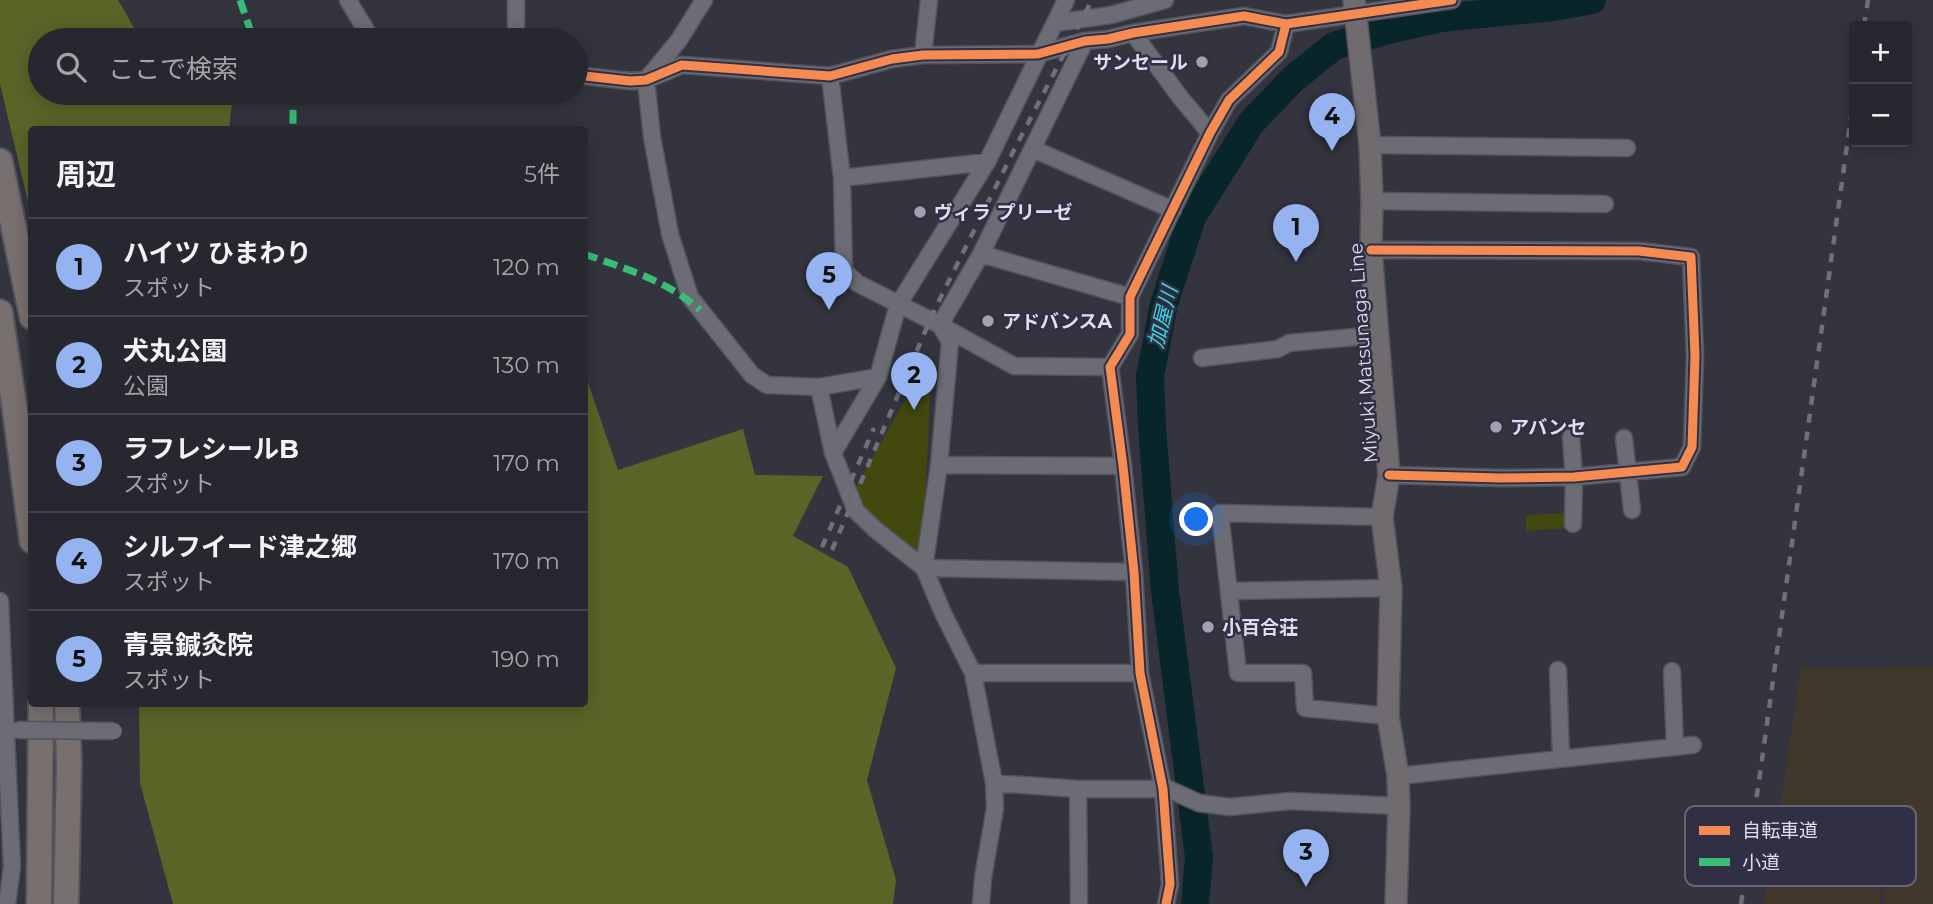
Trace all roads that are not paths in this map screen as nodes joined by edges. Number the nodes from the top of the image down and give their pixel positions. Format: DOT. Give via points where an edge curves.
graph roads {
  1 [pos="348,0"];
  2 [pos="516,0"];
  3 [pos="704,0"];
  4 [pos="929,0"];
  5 [pos="1066,0"];
  6 [pos="1166,0"];
  7 [pos="1452,0"];
  8 [pos="1354,9"];
  9 [pos="1055,23"];
  10 [pos="1286,24"];
  11 [pos="365,28"];
  12 [pos="516,28"];
  13 [pos="1133,33"];
  14 [pos="1085,41"];
  15 [pos="1038,54"];
  16 [pos="922,55"];
  17 [pos="588,76"];
  18 [pos="830,76"];
  19 [pos="646,80"];
  20 [pos="1210,133"];
  21 [pos="1370,145"];
  22 [pos="1627,148"];
  23 [pos="1033,149"];
  24 [pos="0,161"];
  25 [pos="987,162"];
  26 [pos="842,178"];
  27 [pos="1372,201"];
  28 [pos="1605,204"];
  29 [pos="1173,210"];
  30 [pos="1371,250"];
  31 [pos="981,254"];
  32 [pos="1130,297"];
  33 [pos="28,298"];
  34 [pos="898,305"];
  35 [pos="0,312"];
  36 [pos="940,325"];
  37 [pos="1377,335"];
  38 [pos="1202,358"];
  39 [pos="1110,368"];
  40 [pos="878,377"];
  41 [pos="819,387"];
  42 [pos="1572,437"];
  43 [pos="1624,438"];
  44 [pos="833,453"];
  45 [pos="939,465"];
  46 [pos="1123,466"];
  47 [pos="1628,471"];
  48 [pos="1390,475"];
  49 [pos="1574,477"];
  50 [pos="28,510"];
  51 [pos="1632,510"];
  52 [pos="1382,517"];
  53 [pos="1573,524"];
  54 [pos="925,568"];
  55 [pos="1134,572"];
  56 [pos="1391,588"];
  57 [pos="1229,591"];
  58 [pos="0,601"];
  59 [pos="1558,670"];
  60 [pos="1672,671"];
  61 [pos="974,673"];
  62 [pos="1140,673"];
  63 [pos="41,707"];
  64 [pos="67,707"];
  65 [pos="1388,716"];
  66 [pos="12,730"];
  67 [pos="114,731"];
  68 [pos="1693,745"];
  69 [pos="1675,747"];
  70 [pos="1561,759"];
  71 [pos="1398,776"];
  72 [pos="994,783"];
  73 [pos="1078,789"];
  74 [pos="1165,789"];
  75 [pos="1399,806"];
  76 [pos="7,904"];
  77 [pos="39,904"];
  78 [pos="66,904"];
  79 [pos="981,904"];
  80 [pos="1079,904"];
  81 [pos="1166,904"];
  82 [pos="1396,904"];
  1 -- 11 [label="street"];
  2 -- 12 [label="street"];
  3 -- 19 [label="street"];
  4 -- 16 [label="street"];
  5 -- 9 [label="street"];
  6 -- 9 [label="street" via="1111,15"];
  7 -- 8 [label="street"];
  8 -- 10 [label="street"];
  8 -- 21 [label="main road, Miyuki Matsunaga Line"];
  9 -- 15 [label="street"];
  10 -- 13 [label="street" via="1244,16"];
  10 -- 20 [label="street" via="1279,52 1229,100"];
  13 -- 14 [label="street"];
  13 -- 20 [label="street"];
  14 -- 15 [label="street"];
  14 -- 23 [label="street"];
  15 -- 16 [label="street"];
  15 -- 25 [label="street"];
  16 -- 18 [label="street"];
  17 -- 19 [label="street"];
  18 -- 19 [label="street" via="682,65"];
  18 -- 26 [label="street"];
  19 -- 41 [label="street" via="670,234 690,297 752,375 767,385"];
  20 -- 29 [label="street"];
  21 -- 22 [label="street"];
  21 -- 27 [label="main road, Miyuki Matsunaga Line"];
  23 -- 29 [label="street"];
  23 -- 31 [label="street"];
  24 -- 33 [label="highway"];
  25 -- 26 [label="street"];
  25 -- 34 [label="street"];
  26 -- 34 [label="street" via="844,271"];
  27 -- 28 [label="street"];
  27 -- 30 [label="main road, Miyuki Matsunaga Line"];
  29 -- 32 [label="street"];
  30 -- 37 [label="main road, Miyuki Matsunaga Line"];
  30 -- 47 [label="street" via="1639,251 1691,257 1692,447 1682,467"];
  31 -- 32 [label="street"];
  31 -- 36 [label="street"];
  32 -- 39 [label="street" via="1130,334"];
  34 -- 36 [label="street"];
  34 -- 40 [label="street"];
  35 -- 50 [label="highway"];
  36 -- 39 [label="street" via="1014,366"];
  36 -- 45 [label="street" via="950,342"];
  37 -- 38 [label="street" via="1289,343 1279,349"];
  37 -- 48 [label="main road, Miyuki Matsunaga Line"];
  39 -- 46 [label="street"];
  40 -- 41 [label="street"];
  40 -- 44 [label="street"];
  41 -- 44 [label="street"];
  42 -- 49 [label="street"];
  43 -- 47 [label="street"];
  44 -- 54 [label="street" via="856,512"];
  45 -- 46 [label="street"];
  45 -- 54 [label="street"];
  46 -- 55 [label="street"];
  47 -- 49 [label="street"];
  47 -- 51 [label="street"];
  48 -- 49 [label="street"];
  48 -- 52 [label="main road, Miyuki Matsunaga Line"];
  49 -- 53 [label="street"];
  52 -- 56 [label="main road, Miyuki Matsunaga Line"];
  52 -- 57 [label="street" via="1220,513"];
  54 -- 55 [label="street"];
  54 -- 61 [label="street"];
  55 -- 62 [label="street"];
  56 -- 57 [label="street"];
  56 -- 65 [label="main road, Miyuki Matsunaga Line"];
  57 -- 65 [label="street" via="1238,673 1303,673 1305,708"];
  58 -- 66 [label="street"];
  59 -- 70 [label="street"];
  60 -- 69 [label="street"];
  61 -- 62 [label="street"];
  61 -- 72 [label="street"];
  62 -- 74 [label="street"];
  63 -- 77 [label="highway"];
  64 -- 78 [label="highway"];
  65 -- 71 [label="main road, Miyuki Matsunaga Line"];
  66 -- 67 [label="street, bridge"];
  66 -- 76 [label="street" via="12,867"];
  68 -- 69 [label="street"];
  69 -- 70 [label="street"];
  70 -- 71 [label="street"];
  71 -- 75 [label="main road, Miyuki Matsunaga Line"];
  72 -- 73 [label="street"];
  72 -- 79 [label="street" via="996,808"];
  73 -- 74 [label="street"];
  73 -- 80 [label="street"];
  74 -- 75 [label="street" via="1199,803 1230,807 1290,801"];
  74 -- 81 [label="street" via="1170,884"];
  75 -- 82 [label="main road, Miyuki Matsunaga Line"];
}
